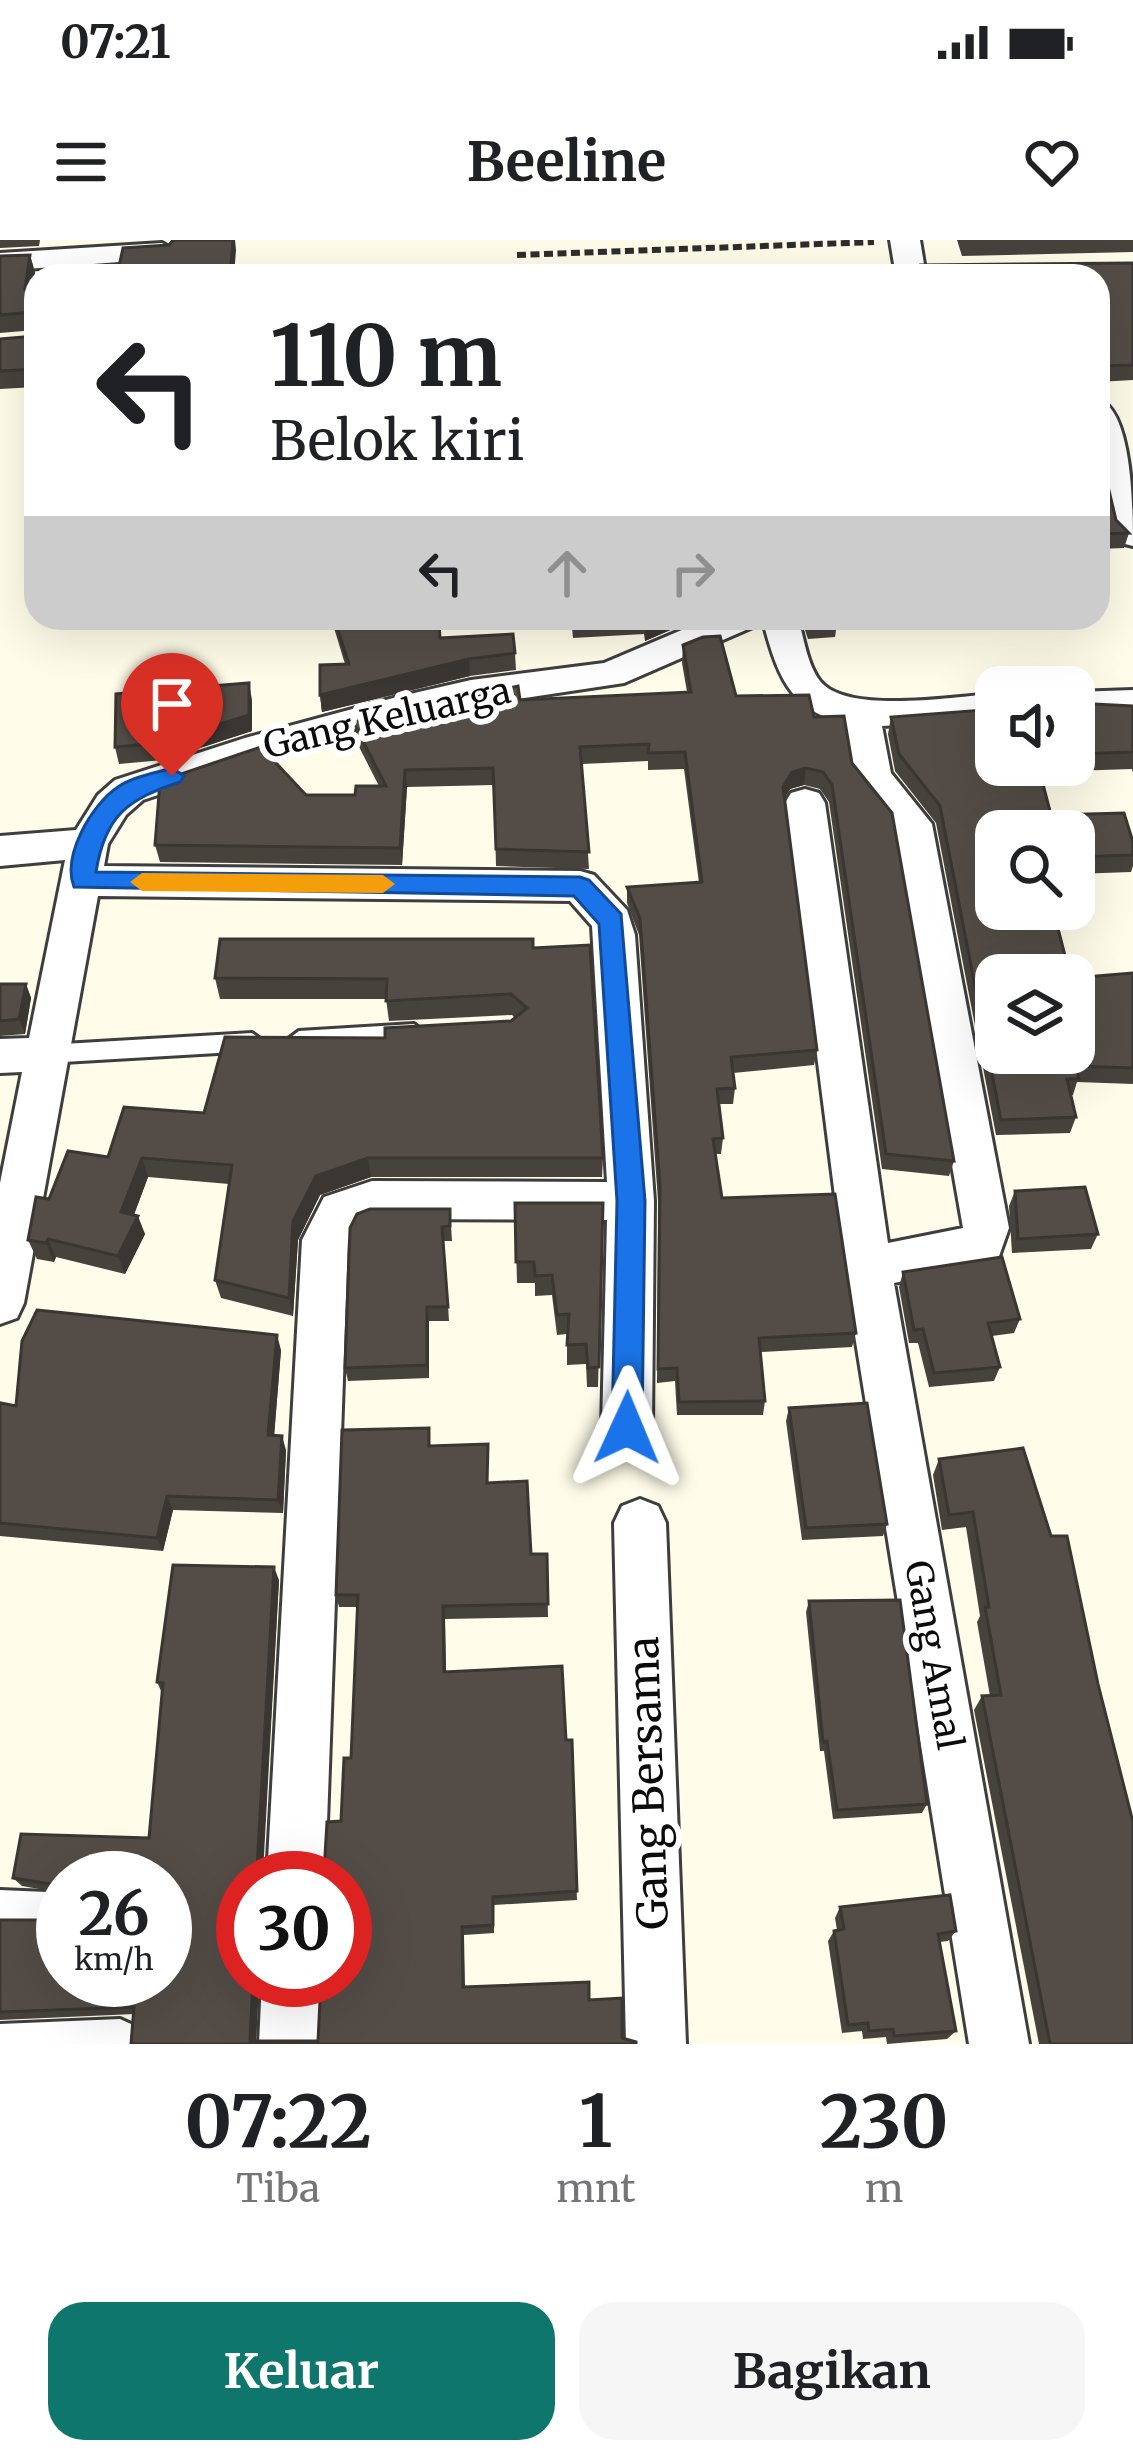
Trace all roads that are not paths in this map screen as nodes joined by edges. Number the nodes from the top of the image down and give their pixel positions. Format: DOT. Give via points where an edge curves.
graph roads {
  1 [pos="162,252"];
  2 [pos="0,262"];
  3 [pos="1110,439"];
  4 [pos="1133,536"];
  5 [pos="714,630"];
  6 [pos="784,630"];
  7 [pos="1133,703"];
  8 [pos="1095,704"];
  9 [pos="975,708"];
  10 [pos="861,712"];
  11 [pos="805,803"];
  12 [pos="0,851"];
  13 [pos="85,862"];
  14 [pos="442,1032"];
  15 [pos="46,1054"];
  16 [pos="0,1056"];
  17 [pos="631,1201"];
  18 [pos="868,1267"];
  19 [pos="0,1303"];
  20 [pos="627,1428"];
  21 [pos="640,1523"];
  22 [pos="297,1851"];
  23 [pos="0,1906"];
  24 [pos="36,1908"];
  25 [pos="291,2007"];
  26 [pos="120,2035"];
  27 [pos="0,2040"];
  28 [pos="289,2044"];
  29 [pos="656,2044"];
  30 [pos="999,2044"];
  1 -- 2 [label="street"];
  3 -- 4 [label="street"];
  5 -- 13 [label="street, Gang Keluarga" via="611,674 397,710 129,790 112,805"];
  6 -- 10 [label="street" via="809,692"];
  7 -- 8 [label="street"];
  9 -- 10 [label="street"];
  10 -- 18 [label="street" via="872,777 912,824 986,1228 980,1248"];
  11 -- 18 [label="street, Gang Amal"];
  12 -- 13 [label="street"];
  13 -- 15 [label="street, Gang Keluarga"];
  13 -- 17 [label="street" via="580,886 612,921"];
  14 -- 15 [label="lane"];
  15 -- 16 [label="street"];
  15 -- 19 [label="street, Gang Keluarga"];
  17 -- 20 [label="street"];
  17 -- 22 [label="street" via="372,1200 340,1211 332,1226"];
  18 -- 30 [label="street, Gang Amal"];
  21 -- 29 [label="street, Gang Bersama"];
  23 -- 24 [label="lane"];
  25 -- 28 [label="street"];
  26 -- 27 [label="lane"];
}
